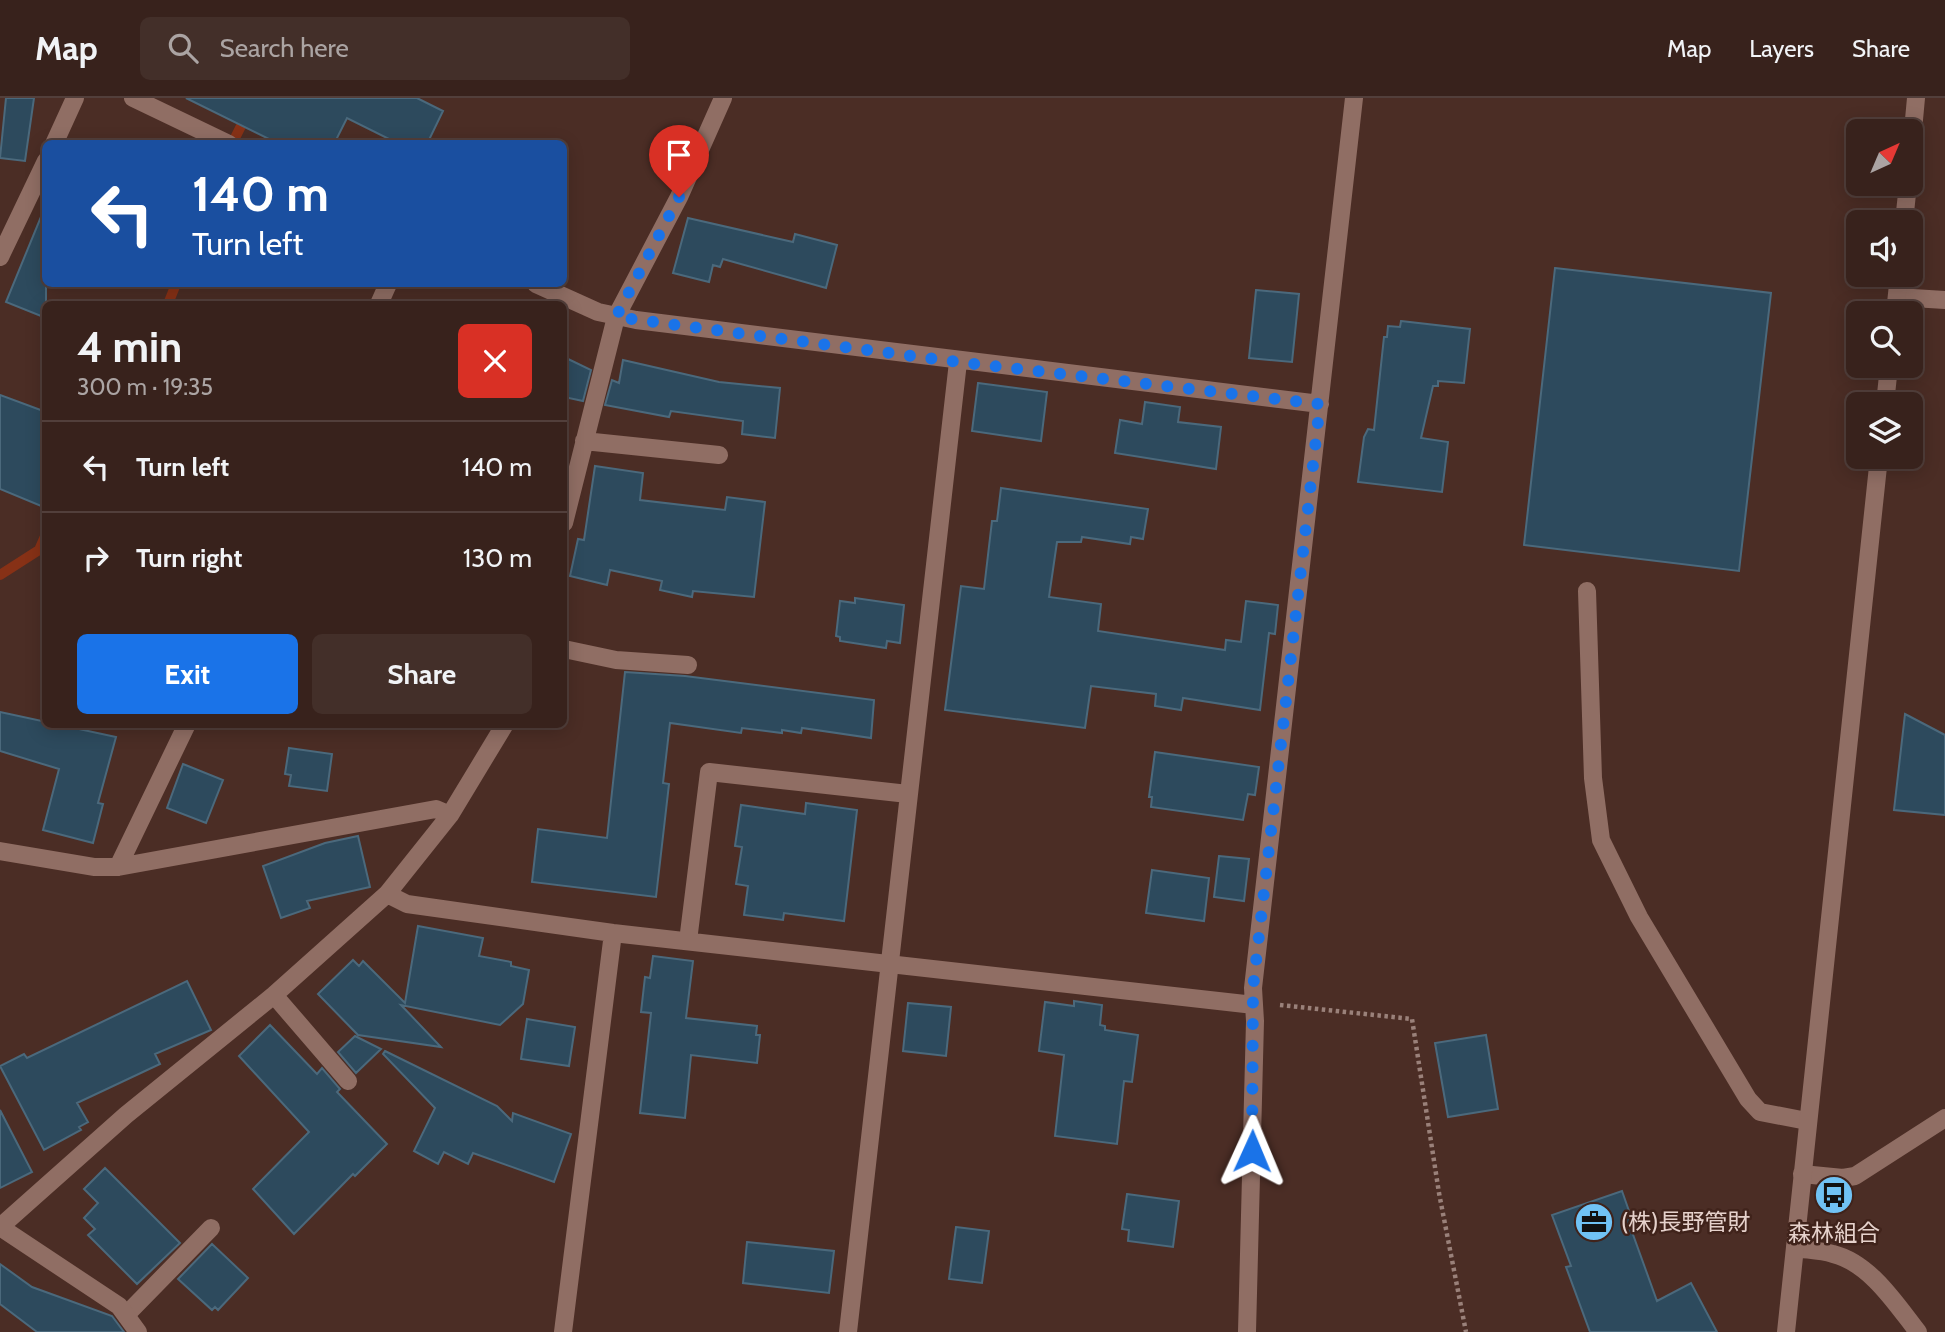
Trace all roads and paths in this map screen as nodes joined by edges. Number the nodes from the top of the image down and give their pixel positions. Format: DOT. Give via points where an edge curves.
graph roads {
  1 [pos="75,98"];
  2 [pos="133,98"];
  3 [pos="723,98"];
  4 [pos="1354,98"];
  5 [pos="1916,98"];
  6 [pos="1914,119"];
  7 [pos="56,140"];
  8 [pos="223,140"];
  9 [pos="42,169"];
  10 [pos="0,257"];
  11 [pos="543,287"];
  12 [pos="1945,300"];
  13 [pos="1923,302"];
  14 [pos="616,317"];
  15 [pos="958,362"];
  16 [pos="1320,404"];
  17 [pos="584,441"];
  18 [pos="719,455"];
  19 [pos="1878,469"];
  20 [pos="567,511"];
  21 [pos="1587,591"];
  22 [pos="567,650"];
  23 [pos="688,665"];
  24 [pos="185,728"];
  25 [pos="503,728"];
  26 [pos="908,794"];
  27 [pos="450,815"];
  28 [pos="0,851"];
  29 [pos="118,867"];
  30 [pos="387,894"];
  31 [pos="613,933"];
  32 [pos="688,942"];
  33 [pos="888,962"];
  34 [pos="275,995"];
  35 [pos="1254,1004"];
  36 [pos="348,1082"];
  37 [pos="1945,1118"];
  38 [pos="1807,1121"];
  39 [pos="1802,1174"];
  40 [pos="0,1227"];
  41 [pos="211,1228"];
  42 [pos="1795,1248"];
  43 [pos="126,1315"];
  44 [pos="137,1332"];
  45 [pos="563,1332"];
  46 [pos="848,1332"];
  47 [pos="1247,1332"];
  48 [pos="1466,1332"];
  49 [pos="1786,1332"];
  50 [pos="1919,1332"];
  1 -- 7 [label="street"];
  2 -- 8 [label="street"];
  3 -- 14 [label="street" via="679,197"];
  4 -- 16 [label="street"];
  5 -- 6 [label="street"];
  9 -- 10 [label="street"];
  11 -- 14 [label="street"];
  12 -- 13 [label="street"];
  14 -- 15 [label="street"];
  14 -- 17 [label="street"];
  15 -- 16 [label="street"];
  15 -- 26 [label="street"];
  16 -- 35 [label="street"];
  17 -- 18 [label="street"];
  17 -- 20 [label="street"];
  19 -- 38 [label="street"];
  21 -- 38 [label="street" via="1593,778 1601,841 1639,917 1748,1099 1760,1112"];
  22 -- 23 [label="street" via="616,660"];
  24 -- 29 [label="street"];
  25 -- 27 [label="street"];
  26 -- 32 [label="street" via="709,772"];
  26 -- 33 [label="street"];
  27 -- 29 [label="street" via="436,809"];
  27 -- 30 [label="street"];
  28 -- 29 [label="street"];
  30 -- 31 [label="street" via="407,904"];
  30 -- 34 [label="street"];
  31 -- 32 [label="street"];
  31 -- 45 [label="street"];
  32 -- 33 [label="street"];
  33 -- 35 [label="street"];
  33 -- 46 [label="street"];
  34 -- 36 [label="street"];
  34 -- 40 [label="street" via="126,1115"];
  35 -- 47 [label="street"];
  35 -- 48 [label="path" via="1412,1019 1438,1193"];
  37 -- 39 [label="street" via="1854,1176"];
  38 -- 39 [label="street"];
  39 -- 42 [label="street"];
  40 -- 43 [label="street"];
  41 -- 43 [label="street"];
  42 -- 49 [label="street"];
  42 -- 50 [label="street" via="1853,1262"];
  43 -- 44 [label="street"];
}
